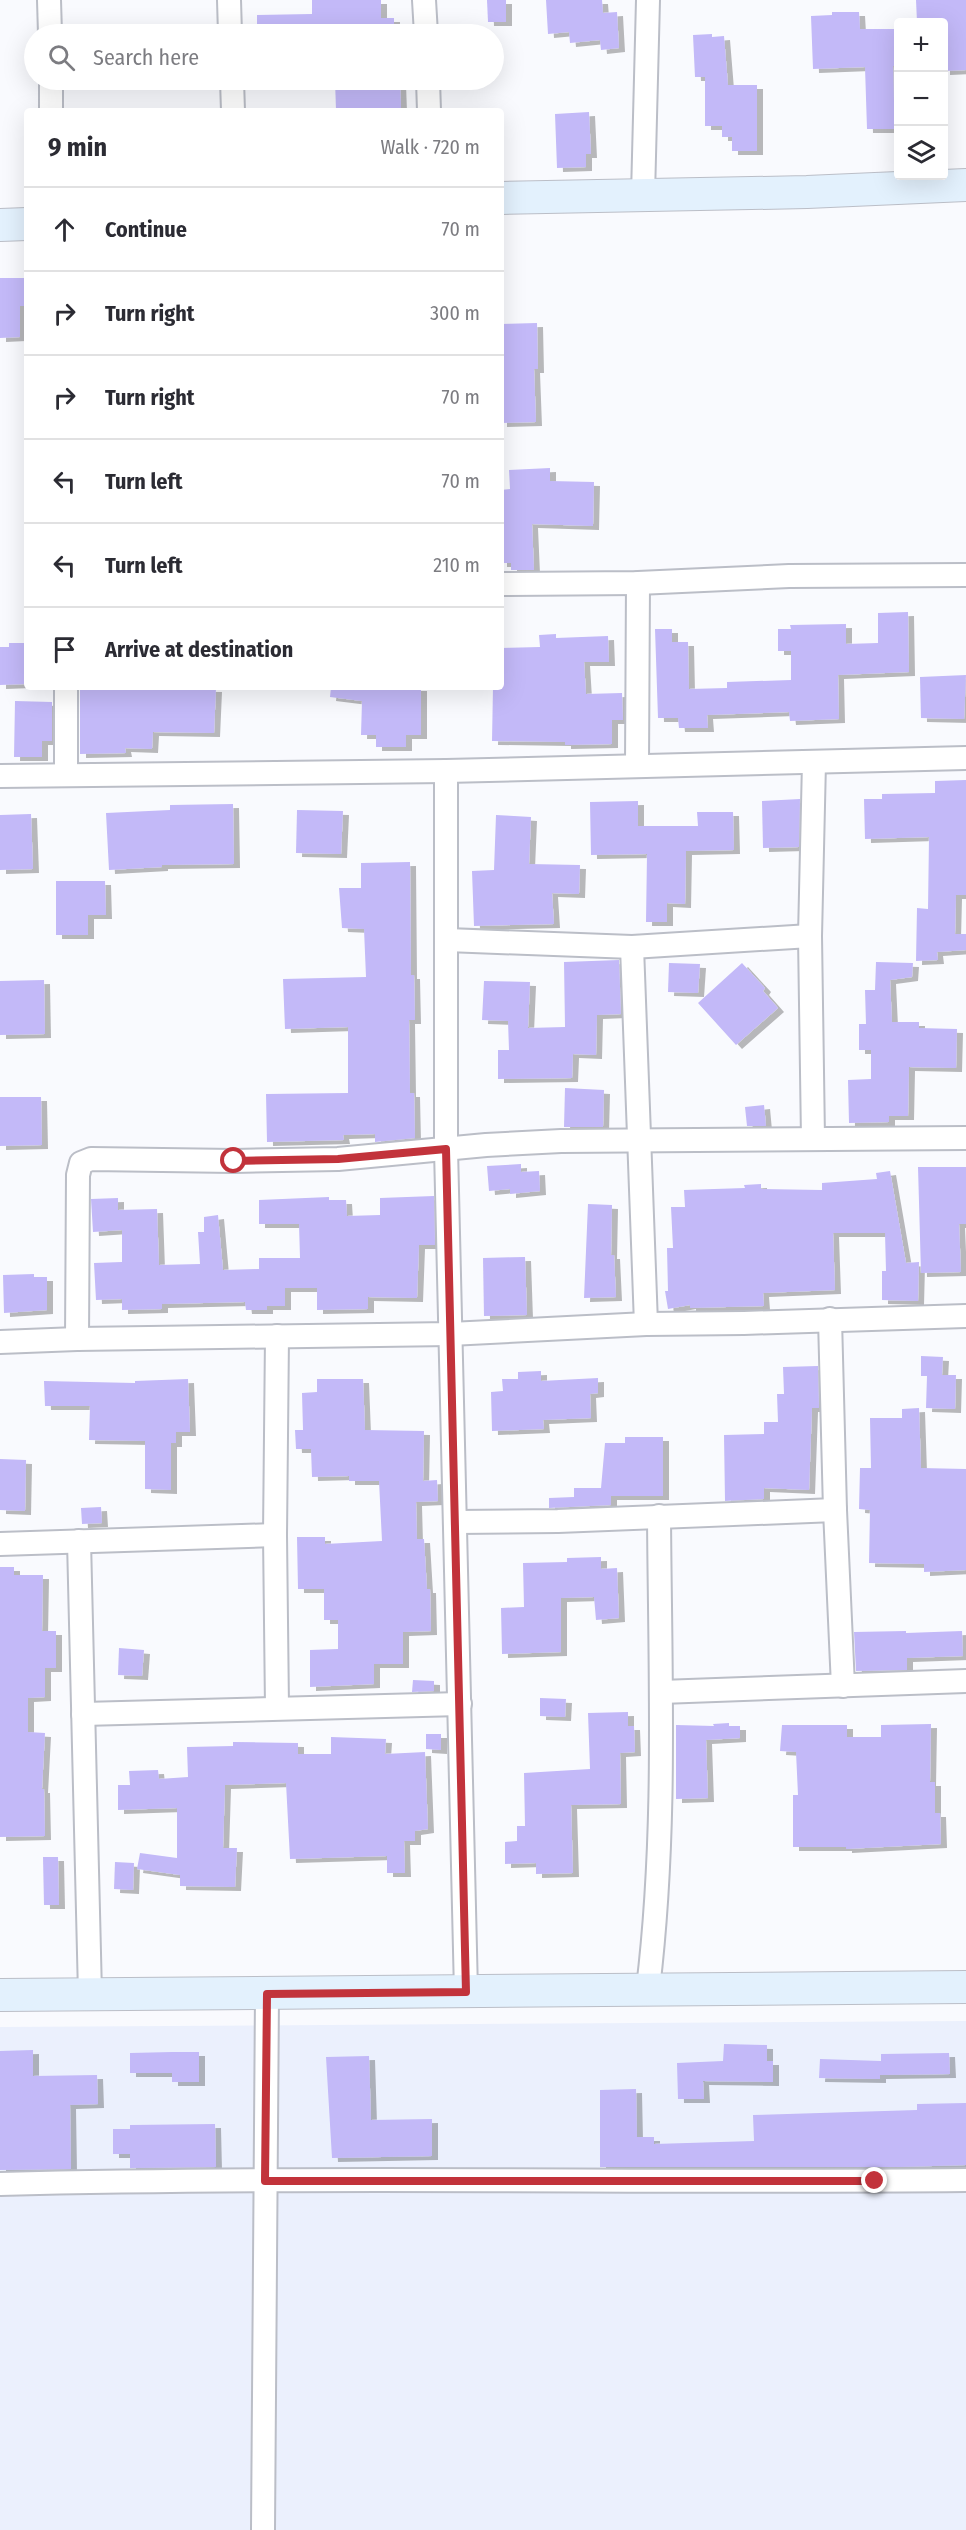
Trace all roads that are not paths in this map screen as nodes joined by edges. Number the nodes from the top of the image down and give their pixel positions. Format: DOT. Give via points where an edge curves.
graph roads {
  1 [pos="50,0"];
  2 [pos="229,0"];
  3 [pos="424,0"];
  4 [pos="648,0"];
  5 [pos="50,24"];
  6 [pos="230,24"];
  7 [pos="425,24"];
  8 [pos="51,90"];
  9 [pos="232,90"];
  10 [pos="428,90"];
  11 [pos="51,108"];
  12 [pos="233,108"];
  13 [pos="429,108"];
  14 [pos="966,185"];
  15 [pos="643,195"];
  16 [pos="504,198"];
  17 [pos="966,205"];
  18 [pos="0,207"];
  19 [pos="24,207"];
  20 [pos="504,216"];
  21 [pos="0,225"];
  22 [pos="24,225"];
  23 [pos="966,575"];
  24 [pos="638,583"];
  25 [pos="504,584"];
  26 [pos="66,690"];
  27 [pos="966,758"];
  28 [pos="814,762"];
  29 [pos="637,766"];
  30 [pos="446,771"];
  31 [pos="66,775"];
  32 [pos="0,776"];
  33 [pos="810,936"];
  34 [pos="447,940"];
  35 [pos="632,947"];
  36 [pos="966,1138"];
  37 [pos="813,1139"];
  38 [pos="640,1141"];
  39 [pos="446,1149"];
  40 [pos="966,1316"];
  41 [pos="830,1319"];
  42 [pos="646,1324"];
  43 [pos="450,1334"];
  44 [pos="277,1336"];
  45 [pos="77,1339"];
  46 [pos="0,1342"];
  47 [pos="835,1510"];
  48 [pos="659,1516"];
  49 [pos="456,1522"];
  50 [pos="275,1535"];
  51 [pos="79,1542"];
  52 [pos="0,1544"];
  53 [pos="966,1681"];
  54 [pos="843,1686"];
  55 [pos="661,1692"];
  56 [pos="460,1704"];
  57 [pos="277,1708"];
  58 [pos="82,1714"];
  59 [pos="966,1987"];
  60 [pos="648,1988"];
  61 [pos="466,1992"];
  62 [pos="90,1994"];
  63 [pos="267,1994"];
  64 [pos="0,1995"];
  65 [pos="966,2180"];
  66 [pos="265,2181"];
  67 [pos="0,2184"];
  68 [pos="263,2530"];
  1 -- 5 [label="street"];
  2 -- 6 [label="street"];
  3 -- 7 [label="street"];
  4 -- 15 [label="street"];
  8 -- 11 [label="street"];
  9 -- 12 [label="street"];
  10 -- 13 [label="street"];
  14 -- 15 [label="street"];
  15 -- 16 [label="street"];
  17 -- 20 [label="street"];
  18 -- 19 [label="street"];
  21 -- 22 [label="street"];
  23 -- 24 [label="street" via="789,576"];
  24 -- 25 [label="street"];
  24 -- 29 [label="street"];
  26 -- 31 [label="street"];
  27 -- 28 [label="street"];
  28 -- 29 [label="street"];
  28 -- 33 [label="street"];
  29 -- 30 [label="street"];
  30 -- 31 [label="street"];
  30 -- 34 [label="street"];
  31 -- 32 [label="street"];
  33 -- 35 [label="street"];
  33 -- 37 [label="street"];
  34 -- 35 [label="street"];
  34 -- 39 [label="street"];
  35 -- 38 [label="street"];
  36 -- 37 [label="street"];
  37 -- 38 [label="street"];
  38 -- 39 [label="street" via="561,1141"];
  38 -- 42 [label="street"];
  39 -- 43 [label="street"];
  39 -- 45 [label="street" via="338,1159 92,1159 81,1163"];
  40 -- 41 [label="street"];
  41 -- 42 [label="street"];
  41 -- 47 [label="street"];
  42 -- 43 [label="street"];
  43 -- 44 [label="street"];
  43 -- 49 [label="street"];
  44 -- 45 [label="street"];
  44 -- 50 [label="street"];
  45 -- 46 [label="street"];
  47 -- 48 [label="street"];
  47 -- 54 [label="street"];
  48 -- 49 [label="street"];
  48 -- 55 [label="street"];
  49 -- 56 [label="street"];
  50 -- 51 [label="street"];
  50 -- 57 [label="street"];
  51 -- 52 [label="street"];
  51 -- 58 [label="street"];
  53 -- 54 [label="street"];
  54 -- 55 [label="street"];
  55 -- 60 [label="street" via="659,1884"];
  56 -- 57 [label="street"];
  56 -- 61 [label="street"];
  57 -- 58 [label="street"];
  58 -- 62 [label="street"];
  59 -- 60 [label="street"];
  60 -- 61 [label="street"];
  61 -- 63 [label="street"];
  62 -- 63 [label="street"];
  62 -- 64 [label="street"];
  63 -- 66 [label="street"];
  65 -- 66 [label="street"];
  66 -- 67 [label="street"];
  66 -- 68 [label="street"];
}
